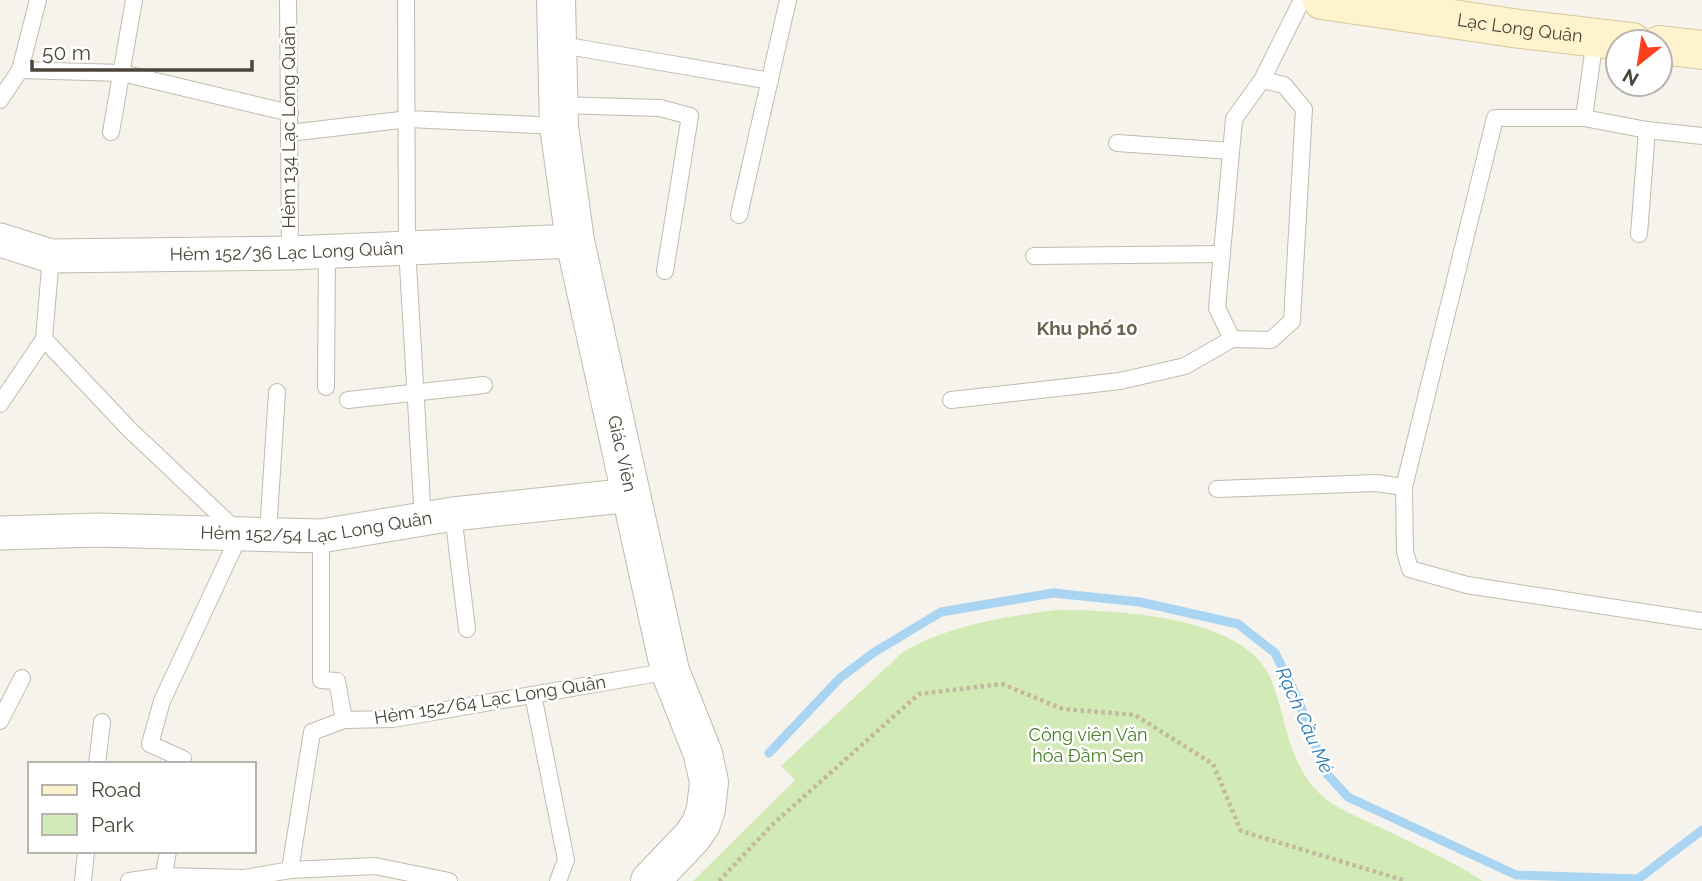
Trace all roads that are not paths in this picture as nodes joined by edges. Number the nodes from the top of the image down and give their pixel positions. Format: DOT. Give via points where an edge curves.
graph roads {
  1 [pos="38,0"];
  2 [pos="134,0"];
  3 [pos="288,0"];
  4 [pos="406,0"];
  5 [pos="556,0"];
  6 [pos="788,0"];
  7 [pos="1302,0"];
  8 [pos="1322,0"];
  9 [pos="1604,39"];
  10 [pos="556,44"];
  11 [pos="1674,47"];
  12 [pos="1702,50"];
  13 [pos="1604,66"];
  14 [pos="20,70"];
  15 [pos="122,73"];
  16 [pos="1262,80"];
  17 [pos="770,81"];
  18 [pos="0,100"];
  19 [pos="290,113"];
  20 [pos="559,115"];
  21 [pos="1584,118"];
  22 [pos="409,119"];
  23 [pos="1647,130"];
  24 [pos="111,132"];
  25 [pos="289,133"];
  26 [pos="1702,136"];
  27 [pos="1117,143"];
  28 [pos="1231,151"];
  29 [pos="739,215"];
  30 [pos="1639,234"];
  31 [pos="0,240"];
  32 [pos="575,241"];
  33 [pos="407,248"];
  34 [pos="327,251"];
  35 [pos="290,253"];
  36 [pos="1222,254"];
  37 [pos="51,256"];
  38 [pos="1034,256"];
  39 [pos="665,271"];
  40 [pos="44,339"];
  41 [pos="1231,339"];
  42 [pos="484,385"];
  43 [pos="326,387"];
  44 [pos="415,391"];
  45 [pos="277,392"];
  46 [pos="348,400"];
  47 [pos="950,400"];
  48 [pos="0,404"];
  49 [pos="1404,487"];
  50 [pos="1217,489"];
  51 [pos="631,495"];
  52 [pos="438,517"];
  53 [pos="0,533"];
  54 [pos="254,533"];
  55 [pos="321,536"];
  56 [pos="1702,621"];
  57 [pos="467,629"];
  58 [pos="670,670"];
  59 [pos="22,678"];
  60 [pos="533,695"];
  61 [pos="344,720"];
  62 [pos="0,721"];
  63 [pos="103,722"];
  64 [pos="97,762"];
  65 [pos="182,762"];
  66 [pos="86,853"];
  67 [pos="168,853"];
  68 [pos="290,870"];
  69 [pos="164,878"];
  70 [pos="245,879"];
  71 [pos="83,881"];
  72 [pos="129,881"];
  73 [pos="449,881"];
  74 [pos="558,881"];
  75 [pos="650,881"];
  1 -- 14 [label="lane"];
  2 -- 15 [label="lane"];
  3 -- 19 [label="lane, Hẻm 134 Lạc Long Quân"];
  4 -- 22 [label="lane"];
  5 -- 10 [label="street, Giác Viên"];
  6 -- 17 [label="lane"];
  7 -- 16 [label="lane"];
  8 -- 9 [label="main road, Lạc Long Quân"];
  10 -- 17 [label="lane"];
  10 -- 20 [label="street, Giác Viên"];
  11 -- 12 [label="main road"];
  13 -- 21 [label="lane"];
  14 -- 15 [label="lane"];
  14 -- 18 [label="lane"];
  15 -- 19 [label="lane"];
  15 -- 24 [label="lane"];
  16 -- 28 [label="lane" via="1234,119"];
  16 -- 41 [label="lane" via="1284,85 1304,109 1292,321 1271,340"];
  17 -- 29 [label="lane"];
  19 -- 25 [label="lane, Hẻm 134 Lạc Long Quân"];
  20 -- 22 [label="lane"];
  20 -- 32 [label="street, Giác Viên"];
  20 -- 39 [label="lane" via="660,108 690,116"];
  21 -- 23 [label="lane"];
  21 -- 49 [label="lane" via="1495,118"];
  22 -- 25 [label="lane"];
  22 -- 33 [label="lane"];
  23 -- 26 [label="lane"];
  23 -- 30 [label="lane"];
  25 -- 35 [label="lane, Hẻm 134 Lạc Long Quân"];
  27 -- 28 [label="lane"];
  28 -- 36 [label="lane"];
  31 -- 37 [label="street, Hẻm 152/36 Lạc Long Quân"];
  32 -- 33 [label="street, Hẻm 152/36 Lạc Long Quân"];
  32 -- 51 [label="street, Giác Viên"];
  33 -- 34 [label="street, Hẻm 152/36 Lạc Long Quân"];
  33 -- 44 [label="lane"];
  34 -- 35 [label="street, Hẻm 152/36 Lạc Long Quân"];
  34 -- 43 [label="lane"];
  35 -- 37 [label="street, Hẻm 152/36 Lạc Long Quân"];
  36 -- 38 [label="lane"];
  36 -- 41 [label="lane" via="1216,308"];
  37 -- 40 [label="lane"];
  40 -- 48 [label="lane"];
  40 -- 54 [label="lane" via="130,430"];
  41 -- 47 [label="lane" via="1185,366 1120,381"];
  42 -- 44 [label="lane"];
  44 -- 46 [label="lane"];
  44 -- 52 [label="lane"];
  45 -- 54 [label="lane"];
  49 -- 50 [label="lane" via="1376,483"];
  49 -- 56 [label="lane" via="1405,552 1410,569 1467,585"];
  51 -- 52 [label="street, Hẻm 152/54 Lạc Long Quân"];
  51 -- 58 [label="street, Giác Viên"];
  52 -- 55 [label="street, Hẻm 152/54 Lạc Long Quân"];
  52 -- 57 [label="lane"];
  53 -- 54 [label="street, Hẻm 152/54 Lạc Long Quân"];
  54 -- 55 [label="street, Hẻm 152/54 Lạc Long Quân"];
  54 -- 65 [label="lane" via="162,701 150,744"];
  55 -- 61 [label="lane" via="321,680 337,681"];
  58 -- 60 [label="lane, Hẻm 152/64 Lạc Long Quân"];
  58 -- 75 [label="street, Giác Viên" via="707,768 709,796 692,837"];
  59 -- 62 [label="lane"];
  60 -- 61 [label="lane, Hẻm 152/64 Lạc Long Quân" via="393,719"];
  60 -- 74 [label="lane" via="566,860"];
  61 -- 68 [label="lane, Hẻm 152/64 Lạc Long Quân" via="312,732"];
  63 -- 64 [label="lane"];
  66 -- 71 [label="lane"];
  67 -- 69 [label="lane"];
  68 -- 70 [label="lane"];
  68 -- 73 [label="lane" via="375,866"];
  69 -- 70 [label="lane"];
  69 -- 72 [label="lane"];
}
